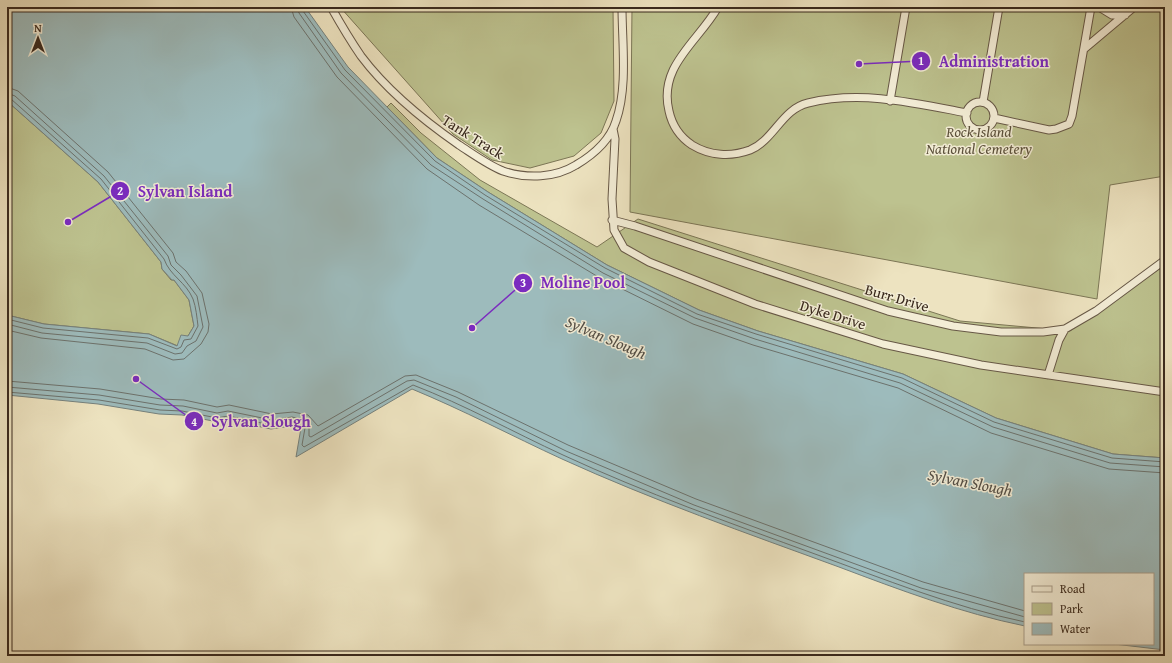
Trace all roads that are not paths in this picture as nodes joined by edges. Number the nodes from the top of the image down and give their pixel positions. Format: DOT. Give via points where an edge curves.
graph roads {
  1 [pos="331,7"];
  2 [pos="622,7"];
  3 [pos="718,7"];
  4 [pos="906,7"];
  5 [pos="999,7"];
  6 [pos="1091,7"];
  7 [pos="1098,7"];
  8 [pos="1134,7"];
  9 [pos="1126,15"];
  10 [pos="1084,49"];
  11 [pos="890,100"];
  12 [pos="983,102"];
  13 [pos="967,113"];
  14 [pos="994,118"];
  15 [pos="613,129"];
  16 [pos="612,220"];
  17 [pos="1165,260"];
  18 [pos="1065,329"];
  19 [pos="1048,375"];
  20 [pos="1165,392"];
  1 -- 15 [label="street, Tank Track" via="361,56 401,100 430,125 502,170 537,176 570,169 606,140"];
  2 -- 15 [label="street, Tank Track" via="623,90"];
  3 -- 11 [label="street" via="708,24 677,62 666,87 666,101 673,125 688,143 696,148 726,155 752,149 762,143 781,120 806,103 847,97"];
  4 -- 11 [label="street"];
  5 -- 12 [label="street"];
  6 -- 10 [label="street"];
  7 -- 9 [label="street" via="1112,15"];
  8 -- 9 [label="street"];
  9 -- 10 [label="street"];
  10 -- 14 [label="street" via="1069,124 1049,130"];
  11 -- 13 [label="street"];
  12 -- 13 [label="street" via="971,106"];
  12 -- 14 [label="street" via="993,110"];
  13 -- 14 [label="street" via="970,125 978,130 986,129"];
  15 -- 16 [label="street, Dyke Drive" via="615,139"];
  16 -- 18 [label="street, Burr Drive" via="915,317 953,326 1001,332"];
  16 -- 19 [label="street, Dyke Drive" via="619,242 635,255 755,304 920,353 981,366"];
  17 -- 18 [label="street, Burr Drive" via="1096,311"];
  18 -- 19 [label="street"];
  19 -- 20 [label="street, Dyke Drive"];
}
